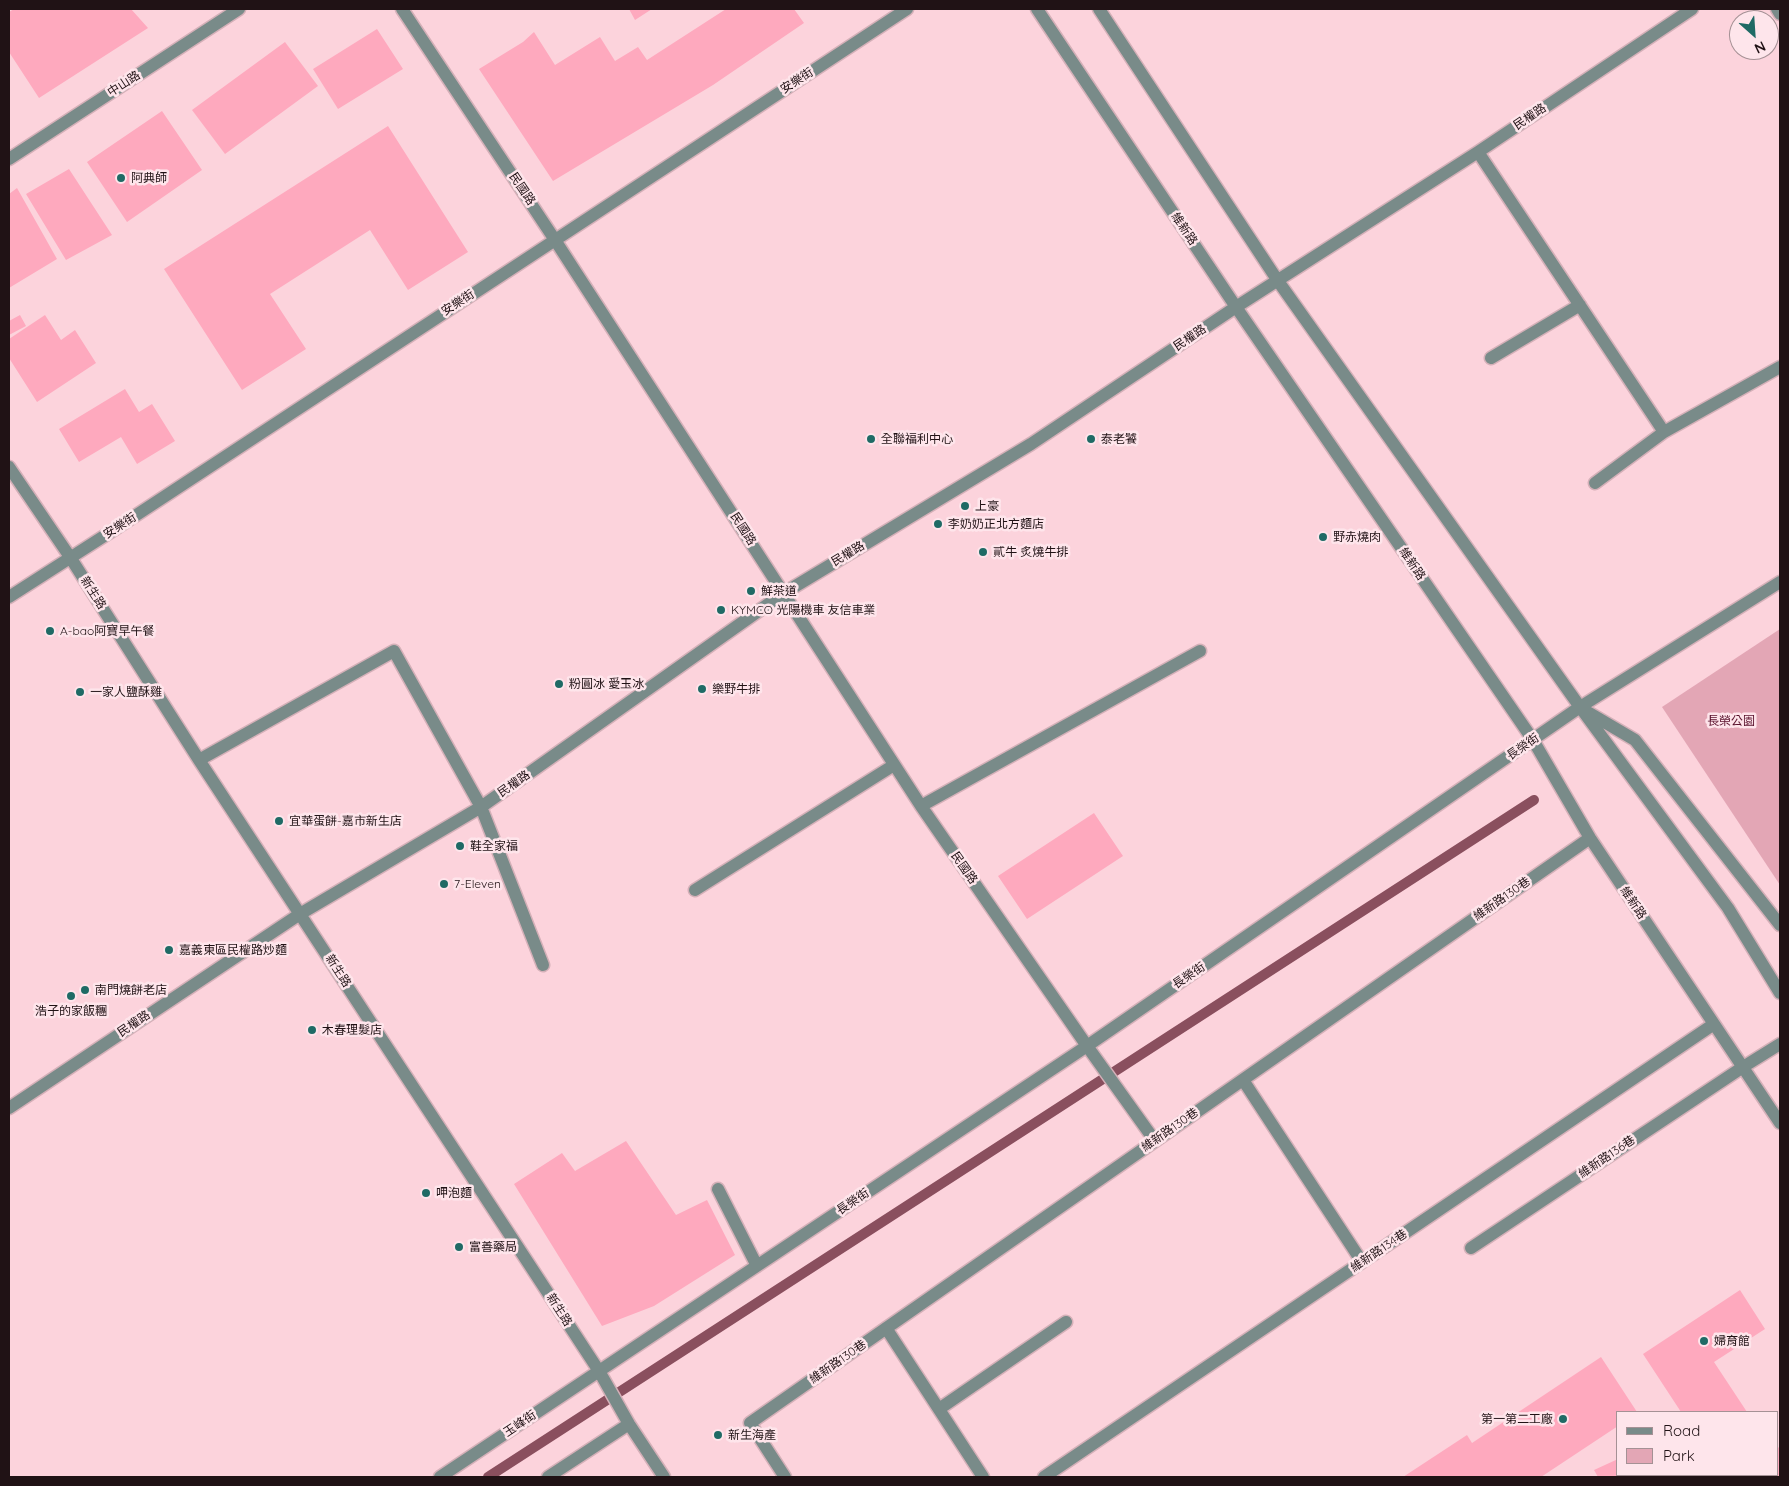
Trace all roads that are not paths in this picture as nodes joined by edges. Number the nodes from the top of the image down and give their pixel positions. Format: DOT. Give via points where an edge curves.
graph roads {
  1 [pos="239,9"];
  2 [pos="402,9"];
  3 [pos="907,9"];
  4 [pos="1037,9"];
  5 [pos="1098,9"];
  6 [pos="1692,9"];
  7 [pos="1776,9"];
  8 [pos="1780,14"];
  9 [pos="1478,152"];
  10 [pos="9,159"];
  11 [pos="555,240"];
  12 [pos="1278,281"];
  13 [pos="1580,305"];
  14 [pos="1236,307"];
  15 [pos="1491,358"];
  16 [pos="1780,367"];
  17 [pos="1664,432"];
  18 [pos="9,467"];
  19 [pos="1596,483"];
  20 [pos="70,557"];
  21 [pos="1780,582"];
  22 [pos="784,593"];
  23 [pos="9,597"];
  24 [pos="1200,651"];
  25 [pos="1580,707"];
  26 [pos="1533,740"];
  27 [pos="199,760"];
  28 [pos="894,765"];
  29 [pos="921,806"];
  30 [pos="481,807"];
  31 [pos="1590,838"];
  32 [pos="695,890"];
  33 [pos="300,914"];
  34 [pos="1780,925"];
  35 [pos="543,965"];
  36 [pos="1780,993"];
  37 [pos="1714,1024"];
  38 [pos="1780,1044"];
  39 [pos="1088,1046"];
  40 [pos="1743,1067"];
  41 [pos="1243,1080"];
  42 [pos="9,1108"];
  43 [pos="1780,1123"];
  44 [pos="1155,1141"];
  45 [pos="718,1189"];
  46 [pos="1471,1248"];
  47 [pos="1362,1262"];
  48 [pos="757,1266"];
  49 [pos="1066,1322"];
  50 [pos="886,1328"];
  51 [pos="602,1376"];
  52 [pos="939,1409"];
  53 [pos="629,1424"];
  54 [pos="440,1477"];
  55 [pos="548,1477"];
  56 [pos="664,1477"];
  57 [pos="784,1477"];
  58 [pos="983,1477"];
  59 [pos="1044,1477"];
  1 -- 10 [label="street, 中山路"];
  2 -- 11 [label="street, 民國路"];
  3 -- 11 [label="street, 安樂街"];
  4 -- 14 [label="street, 維新路"];
  5 -- 12 [label="street"];
  6 -- 9 [label="street, 民權路"];
  7 -- 8 [label="street"];
  9 -- 12 [label="street, 民權路"];
  9 -- 13 [label="street"];
  11 -- 20 [label="street, 安樂街"];
  11 -- 22 [label="street, 民國路"];
  12 -- 14 [label="street, 民權路"];
  12 -- 25 [label="street"];
  13 -- 15 [label="street"];
  13 -- 17 [label="street"];
  14 -- 22 [label="street, 民權路" via="1031,444"];
  14 -- 26 [label="street, 維新路"];
  16 -- 17 [label="street"];
  17 -- 19 [label="street"];
  18 -- 20 [label="street, 新生路"];
  20 -- 23 [label="street, 安樂街"];
  20 -- 27 [label="street, 新生路"];
  21 -- 25 [label="street, 長榮街"];
  22 -- 28 [label="street, 民國路"];
  22 -- 30 [label="street, 民權路"];
  24 -- 29 [label="street"];
  25 -- 26 [label="street, 長榮街"];
  25 -- 34 [label="street" via="1635,740"];
  25 -- 36 [label="street" via="1728,908"];
  26 -- 31 [label="street, 維新路"];
  26 -- 39 [label="street, 長榮街"];
  27 -- 30 [label="street" via="394,651"];
  27 -- 33 [label="street, 新生路"];
  28 -- 29 [label="street, 民國路"];
  28 -- 32 [label="street"];
  29 -- 39 [label="street, 民國路"];
  30 -- 33 [label="street, 民權路"];
  30 -- 35 [label="street"];
  31 -- 37 [label="street, 維新路"];
  31 -- 41 [label="street, 維新路130巷"];
  33 -- 42 [label="street, 民權路"];
  33 -- 51 [label="street, 新生路"];
  37 -- 40 [label="street, 維新路"];
  37 -- 47 [label="street, 維新路134巷"];
  38 -- 40 [label="street, 維新路136巷"];
  39 -- 44 [label="street, 民國路"];
  39 -- 48 [label="street, 長榮街"];
  40 -- 43 [label="street, 維新路"];
  40 -- 46 [label="street, 維新路136巷"];
  41 -- 44 [label="street, 維新路130巷"];
  41 -- 47 [label="street"];
  44 -- 50 [label="street, 維新路130巷"];
  45 -- 48 [label="street"];
  47 -- 59 [label="street, 維新路134巷"];
  48 -- 51 [label="street, 長榮街"];
  49 -- 52 [label="street"];
  50 -- 52 [label="street"];
  50 -- 57 [label="street, 維新路130巷" via="750,1423"];
  51 -- 53 [label="street, 新生路"];
  51 -- 54 [label="street, 玉峰街"];
  52 -- 58 [label="street"];
  53 -- 55 [label="street"];
  53 -- 56 [label="street, 新生路"];
}
